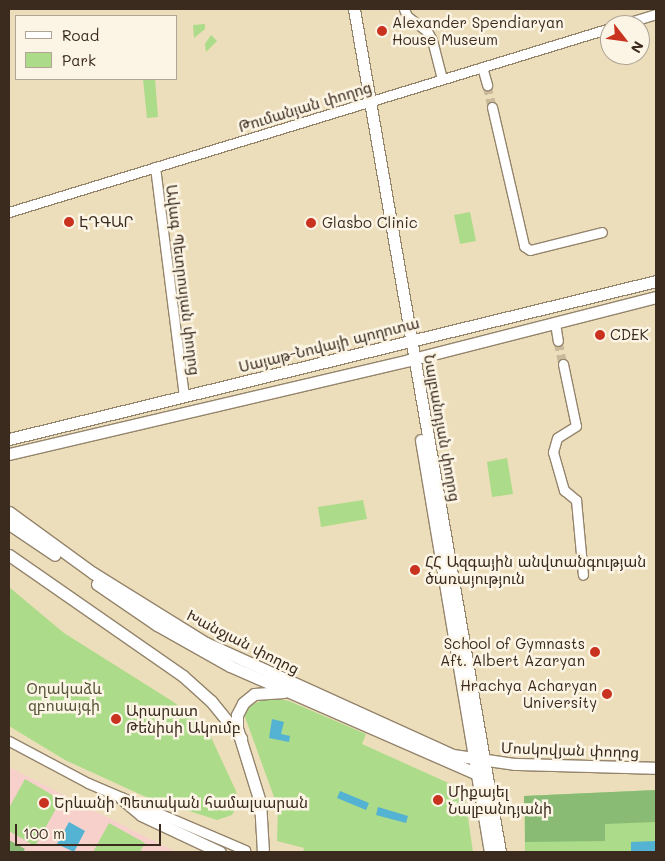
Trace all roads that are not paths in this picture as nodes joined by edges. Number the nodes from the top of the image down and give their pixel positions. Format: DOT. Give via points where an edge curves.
graph roads {
  1 [pos="347,9"];
  2 [pos="354,9"];
  3 [pos="404,9"];
  4 [pos="600,31"];
  5 [pos="482,67"];
  6 [pos="442,79"];
  7 [pos="487,85"];
  8 [pos="368,102"];
  9 [pos="492,107"];
  10 [pos="155,167"];
  11 [pos="9,212"];
  12 [pos="602,232"];
  13 [pos="656,281"];
  14 [pos="656,297"];
  15 [pos="555,323"];
  16 [pos="558,341"];
  17 [pos="408,342"];
  18 [pos="411,359"];
  19 [pos="563,364"];
  20 [pos="184,396"];
  21 [pos="9,439"];
  22 [pos="9,454"];
  23 [pos="9,512"];
  24 [pos="9,524"];
  25 [pos="9,551"];
  26 [pos="9,555"];
  27 [pos="26,566"];
  28 [pos="583,575"];
  29 [pos="288,692"];
  30 [pos="241,738"];
  31 [pos="9,740"];
  32 [pos="477,760"];
  33 [pos="656,768"];
  34 [pos="475,773"];
  35 [pos="121,798"];
  36 [pos="244,850"];
  37 [pos="220,852"];
  38 [pos="263,852"];
  39 [pos="490,852"];
  40 [pos="500,852"];
  1 -- 8 [label="main road, Նալբանդյան փողոց"];
  2 -- 8 [label="main road, Նալբանդյան փողոց"];
  3 -- 6 [label="street" via="432,40"];
  4 -- 5 [label="street, Թումանյան փողոց"];
  5 -- 6 [label="street, Թումանյան փողոց"];
  5 -- 7 [label="street"];
  6 -- 8 [label="street, Թումանյան փողոց"];
  8 -- 10 [label="street, Թումանյան փողոց"];
  8 -- 17 [label="main road, Նալբանդյան փողոց"];
  9 -- 12 [label="street" via="524,246 530,250"];
  10 -- 11 [label="street, Թումանյան փողոց"];
  10 -- 20 [label="street, Ավագ Պետրոսյան փողոց"];
  13 -- 17 [label="main road, Սայաթ-Նովայի պողոտա"];
  14 -- 15 [label="main road, Սայաթ-Նովայի պողոտա"];
  15 -- 16 [label="street"];
  15 -- 18 [label="main road, Սայաթ-Նովայի պողոտա"];
  17 -- 18 [label="main road, Նալբանդյան փողոց"];
  17 -- 20 [label="main road, Սայաթ-Նովայի պողոտա"];
  18 -- 22 [label="main road, Սայաթ-Նովայի պողոտա"];
  18 -- 32 [label="main road, Նալբանդյան փողոց"];
  19 -- 28 [label="street" via="576,426 557,438 553,452 564,490 576,500"];
  20 -- 21 [label="main road, Սայաթ-Նովայի պողոտա"];
  23 -- 32 [label="main road, Խանջյան փողոց" via="93,573 206,643 453,755"];
  24 -- 29 [label="main road, Խանջյան փողոց" via="157,625 230,666"];
  25 -- 27 [label="main road"];
  26 -- 27 [label="main road"];
  27 -- 30 [label="main road" via="196,687"];
  29 -- 30 [label="main road" via="266,691 248,698 237,715"];
  29 -- 34 [label="main road, Խանջյան փողոց"];
  30 -- 38 [label="main road" via="260,802"];
  31 -- 35 [label="street"];
  32 -- 33 [label="main road, Մոսկովյան փողոց"];
  32 -- 34 [label="main road, Նալբանդյան փողոց"];
  32 -- 40 [label="main road, Նալբանդյան փողոց"];
  34 -- 39 [label="main road, Նալբանդյան փողոց"];
  35 -- 36 [label="street"];
  35 -- 37 [label="main road" via="141,815"];
}
